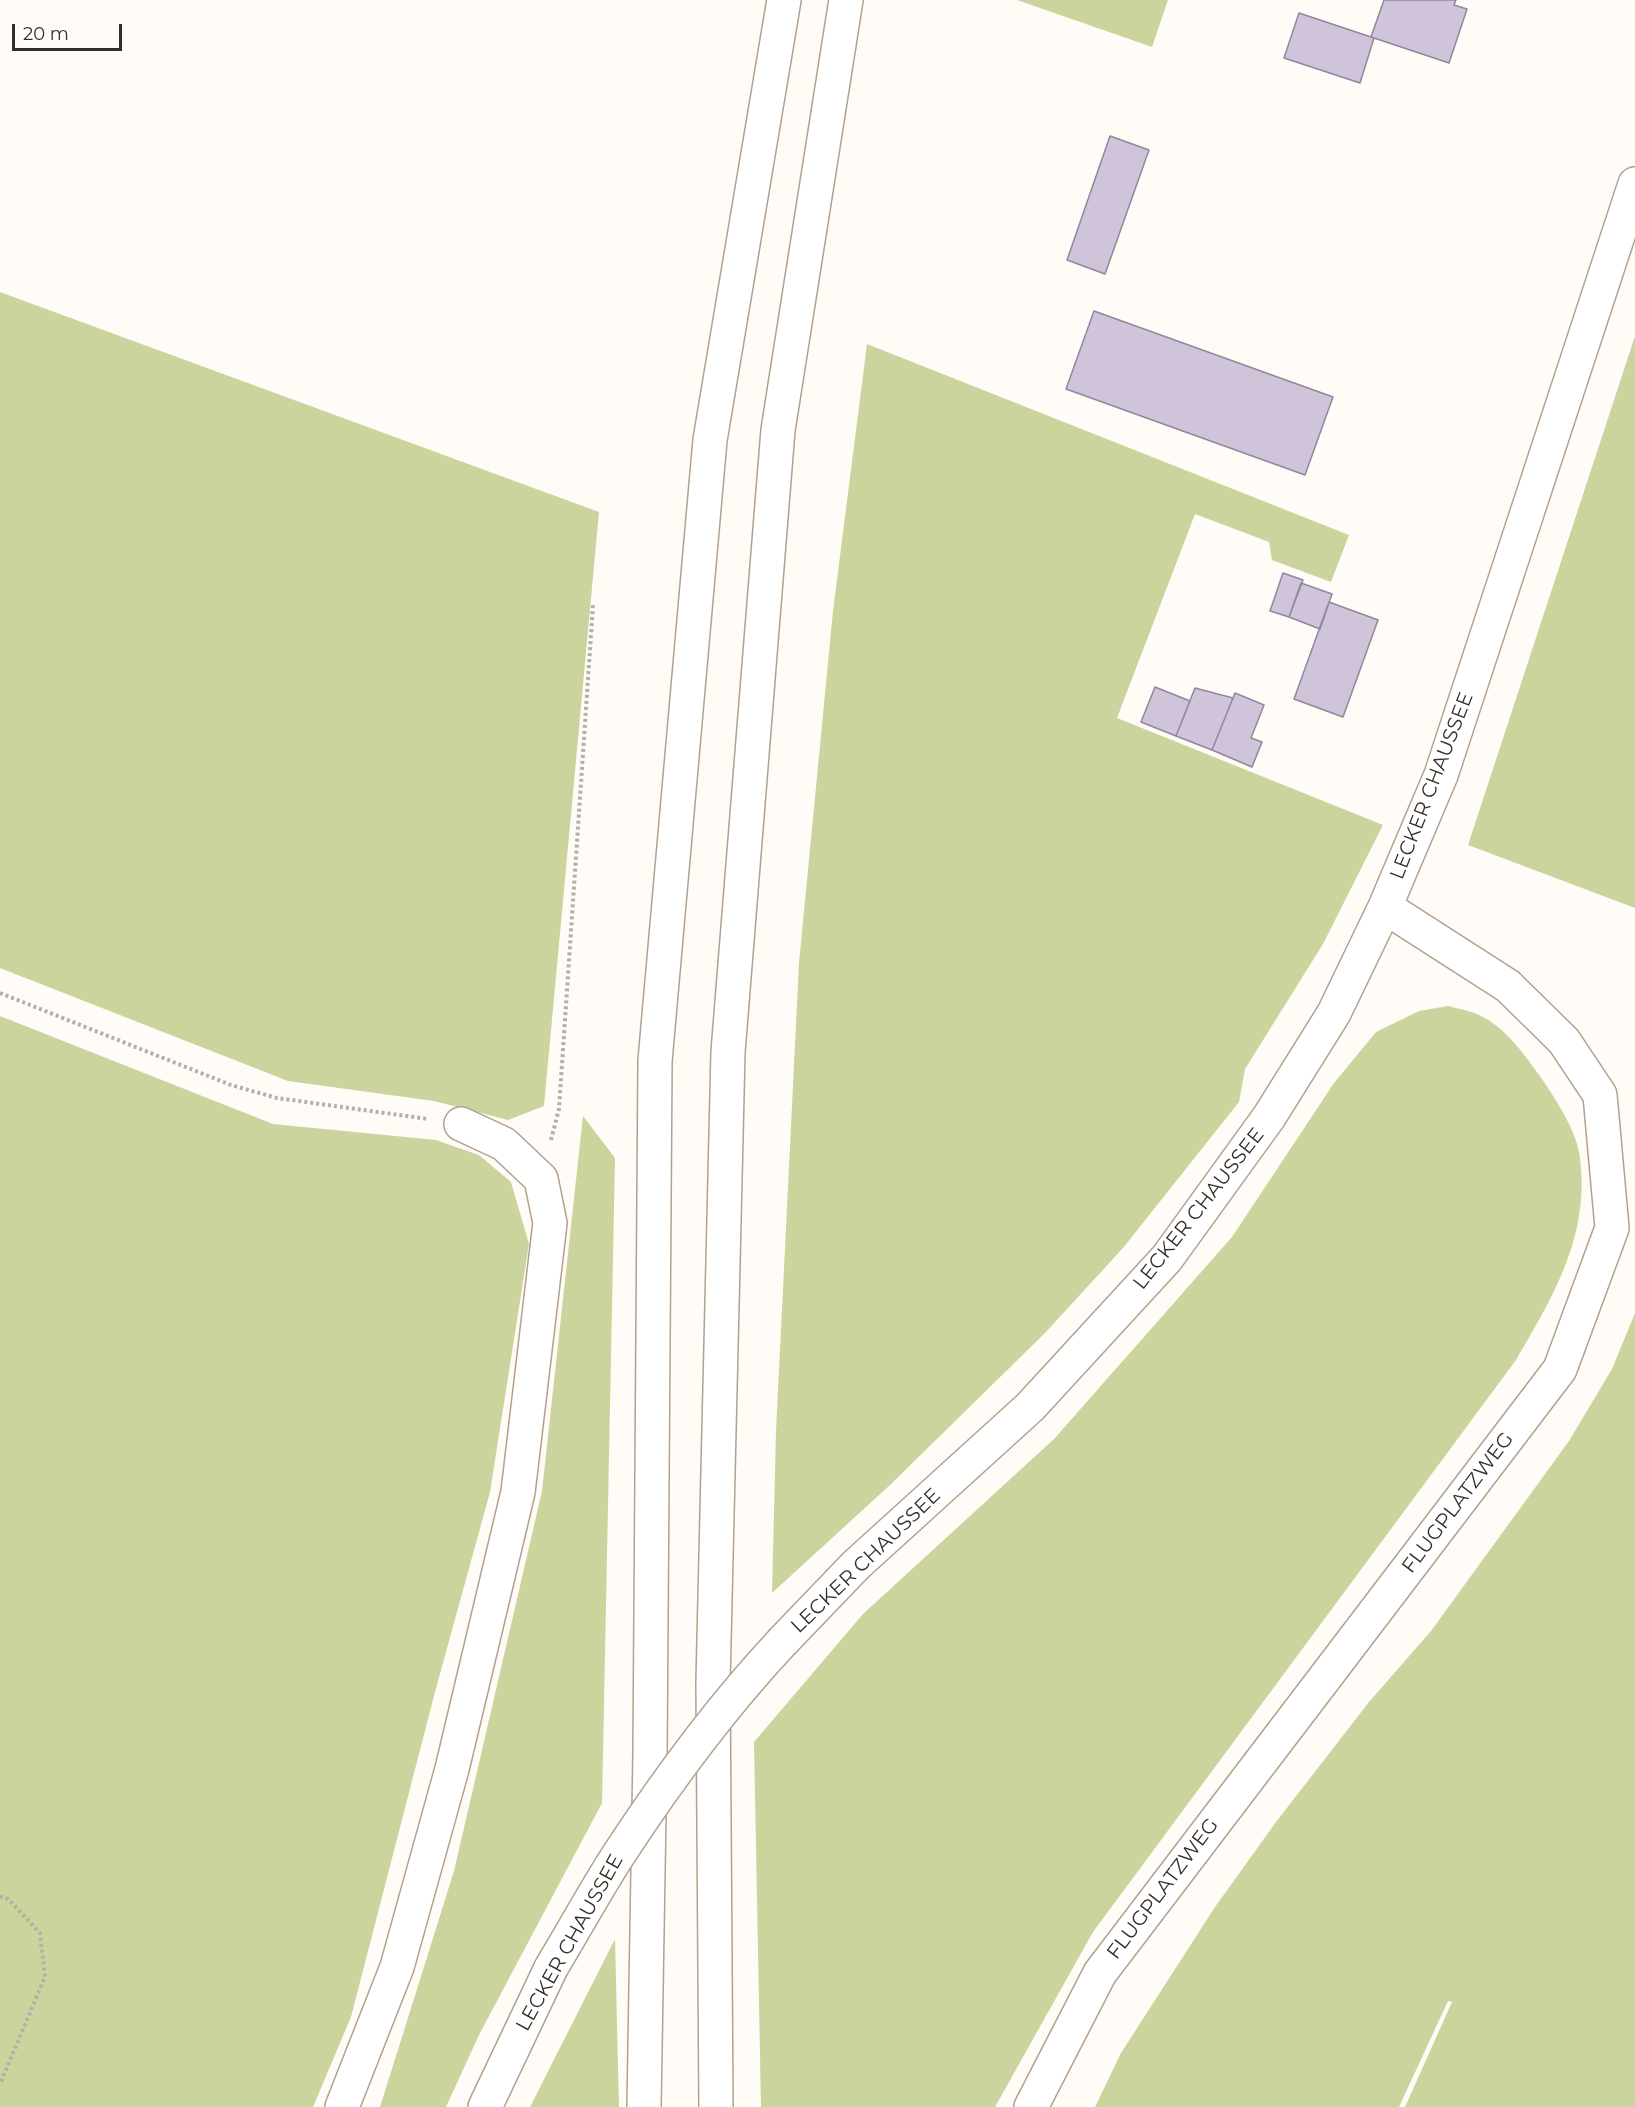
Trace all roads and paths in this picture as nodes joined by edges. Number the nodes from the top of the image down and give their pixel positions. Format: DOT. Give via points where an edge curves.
graph roads {
  1 [pos="784,0"];
  2 [pos="846,0"];
  3 [pos="1635,184"];
  4 [pos="592,605"];
  5 [pos="1385,907"];
  6 [pos="0,993"];
  7 [pos="461,1124"];
  8 [pos="541,1179"];
  9 [pos="0,1896"];
  10 [pos="0,2084"];
  11 [pos="342,2107"];
  12 [pos="485,2107"];
  13 [pos="644,2107"];
  14 [pos="716,2107"];
  15 [pos="1031,2107"];
  1 -- 13 [label="main road" via="711,440 655,1061"];
  2 -- 14 [label="main road" via="778,430 728,1052 713,1682"];
  3 -- 5 [label="main road, LECKER CHAUSSEE" via="1441,775"];
  4 -- 8 [label="path" via="559,1108"];
  5 -- 12 [label="main road, LECKER CHAUSSEE, bridge" via="1334,1013 1269,1117 1167,1258 1030,1407 856,1565 757,1670 684,1760 618,1856 551,1968"];
  5 -- 15 [label="main road, FLUGPLATZWEG" via="1508,986 1564,1041 1600,1095 1612,1228 1560,1369 1100,1973"];
  6 -- 7 [label="path" via="231,1085 324,1106"];
  7 -- 8 [label="main road" via="504,1144"];
  8 -- 11 [label="main road" via="550,1223 518,1492 452,1769 400,1956"];
  9 -- 10 [label="path" via="8,1899 40,1933 45,1977"];
}
